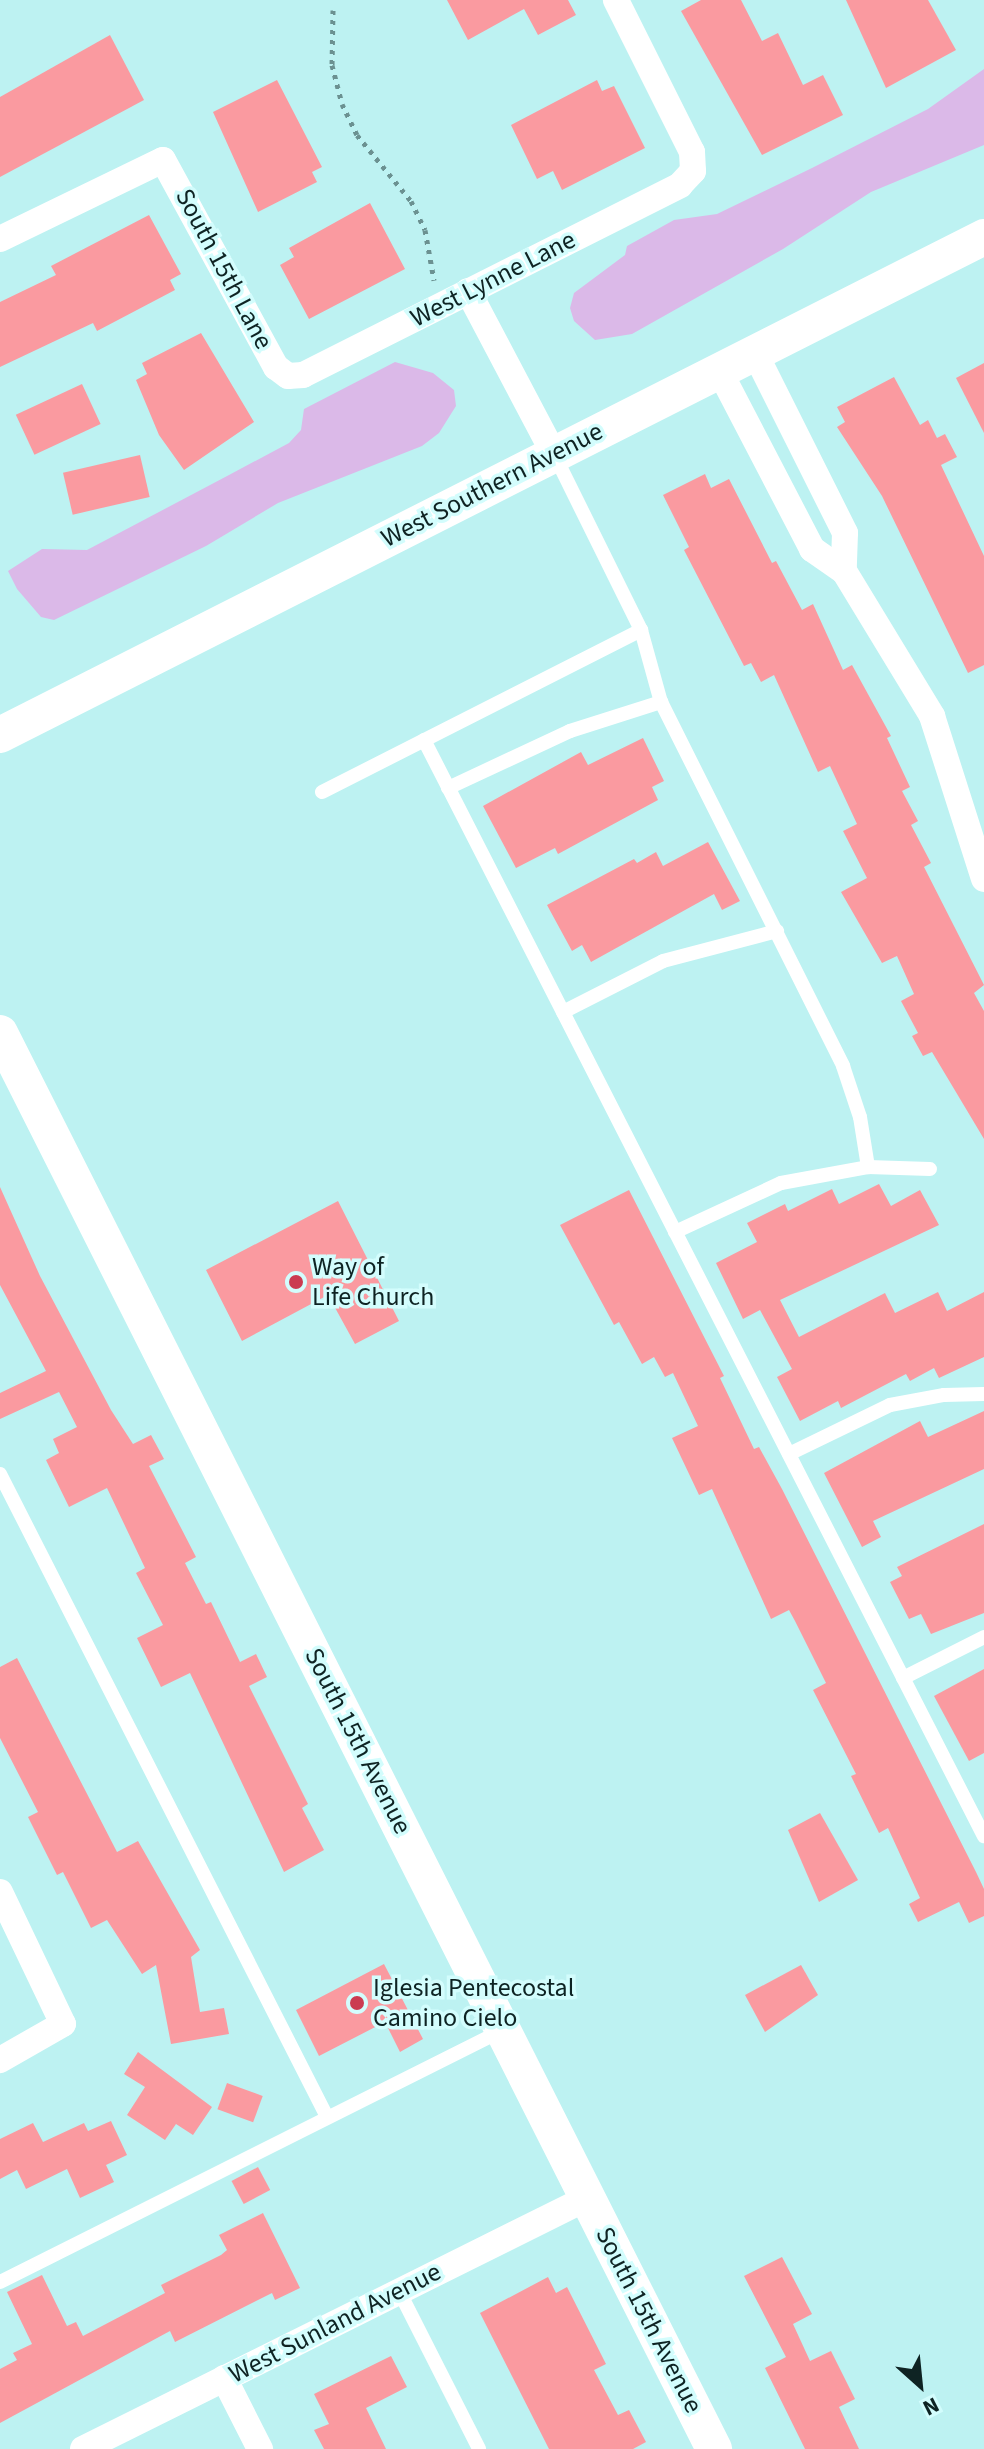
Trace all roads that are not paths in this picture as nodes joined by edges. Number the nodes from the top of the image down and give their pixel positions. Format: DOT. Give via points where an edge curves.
graph roads {
  1 [pos="616,0"];
  2 [pos="984,237"];
  3 [pos="0,239"];
  4 [pos="468,291"];
  5 [pos="755,353"];
  6 [pos="719,370"];
  7 [pos="288,376"];
  8 [pos="554,454"];
  9 [pos="817,477"];
  10 [pos="783,496"];
  11 [pos="844,571"];
  12 [pos="641,630"];
  13 [pos="661,702"];
  14 [pos="0,735"];
  15 [pos="424,740"];
  16 [pos="448,788"];
  17 [pos="322,792"];
  18 [pos="984,879"];
  19 [pos="777,931"];
  20 [pos="563,1012"];
  21 [pos="0,1033"];
  22 [pos="868,1167"];
  23 [pos="930,1169"];
  24 [pos="675,1232"];
  25 [pos="984,1394"];
  26 [pos="789,1454"];
  27 [pos="0,1474"];
  28 [pos="984,1637"];
  29 [pos="903,1678"];
  30 [pos="984,1836"];
  31 [pos="0,1892"];
  32 [pos="504,2029"];
  33 [pos="0,2060"];
  34 [pos="327,2117"];
  35 [pos="587,2198"];
  36 [pos="0,2282"];
  37 [pos="398,2289"];
  38 [pos="224,2378"];
  39 [pos="83,2449"];
  40 [pos="260,2449"];
  41 [pos="479,2449"];
  42 [pos="714,2449"];
  1 -- 4 [label="street, West Lynne Lane" via="692,152 693,171 680,185"];
  2 -- 5 [label="street, West Southern Avenue"];
  3 -- 7 [label="street, South 15th Lane" via="163,160 276,367"];
  4 -- 7 [label="street, West Lynne Lane" via="303,375"];
  4 -- 8 [label="street"];
  5 -- 6 [label="street, West Southern Avenue"];
  5 -- 9 [label="street"];
  6 -- 8 [label="street, West Southern Avenue"];
  6 -- 10 [label="street"];
  8 -- 12 [label="lane"];
  8 -- 14 [label="street, West Southern Avenue"];
  9 -- 10 [label="street"];
  9 -- 11 [label="street" via="845,533"];
  10 -- 11 [label="street" via="812,549"];
  11 -- 18 [label="street" via="932,716"];
  12 -- 13 [label="lane"];
  12 -- 15 [label="lane"];
  13 -- 16 [label="lane" via="570,731"];
  13 -- 19 [label="lane"];
  15 -- 16 [label="lane"];
  15 -- 17 [label="lane"];
  16 -- 20 [label="lane"];
  19 -- 20 [label="lane" via="663,961"];
  19 -- 22 [label="lane" via="843,1066 860,1117"];
  20 -- 24 [label="lane"];
  21 -- 32 [label="street, South 15th Avenue"];
  22 -- 23 [label="lane"];
  22 -- 24 [label="lane" via="781,1183"];
  24 -- 26 [label="lane"];
  25 -- 26 [label="lane" via="890,1405"];
  26 -- 29 [label="lane"];
  27 -- 34 [label="lane"];
  28 -- 29 [label="lane"];
  29 -- 30 [label="lane"];
  31 -- 33 [label="street" via="63,2024"];
  32 -- 34 [label="lane"];
  32 -- 35 [label="street, South 15th Avenue"];
  34 -- 36 [label="lane"];
  35 -- 37 [label="street, West Sunland Avenue"];
  35 -- 42 [label="street, South 15th Avenue"];
  37 -- 38 [label="street, West Sunland Avenue"];
  37 -- 41 [label="lane"];
  38 -- 39 [label="street, West Sunland Avenue"];
  38 -- 40 [label="street"];
}
